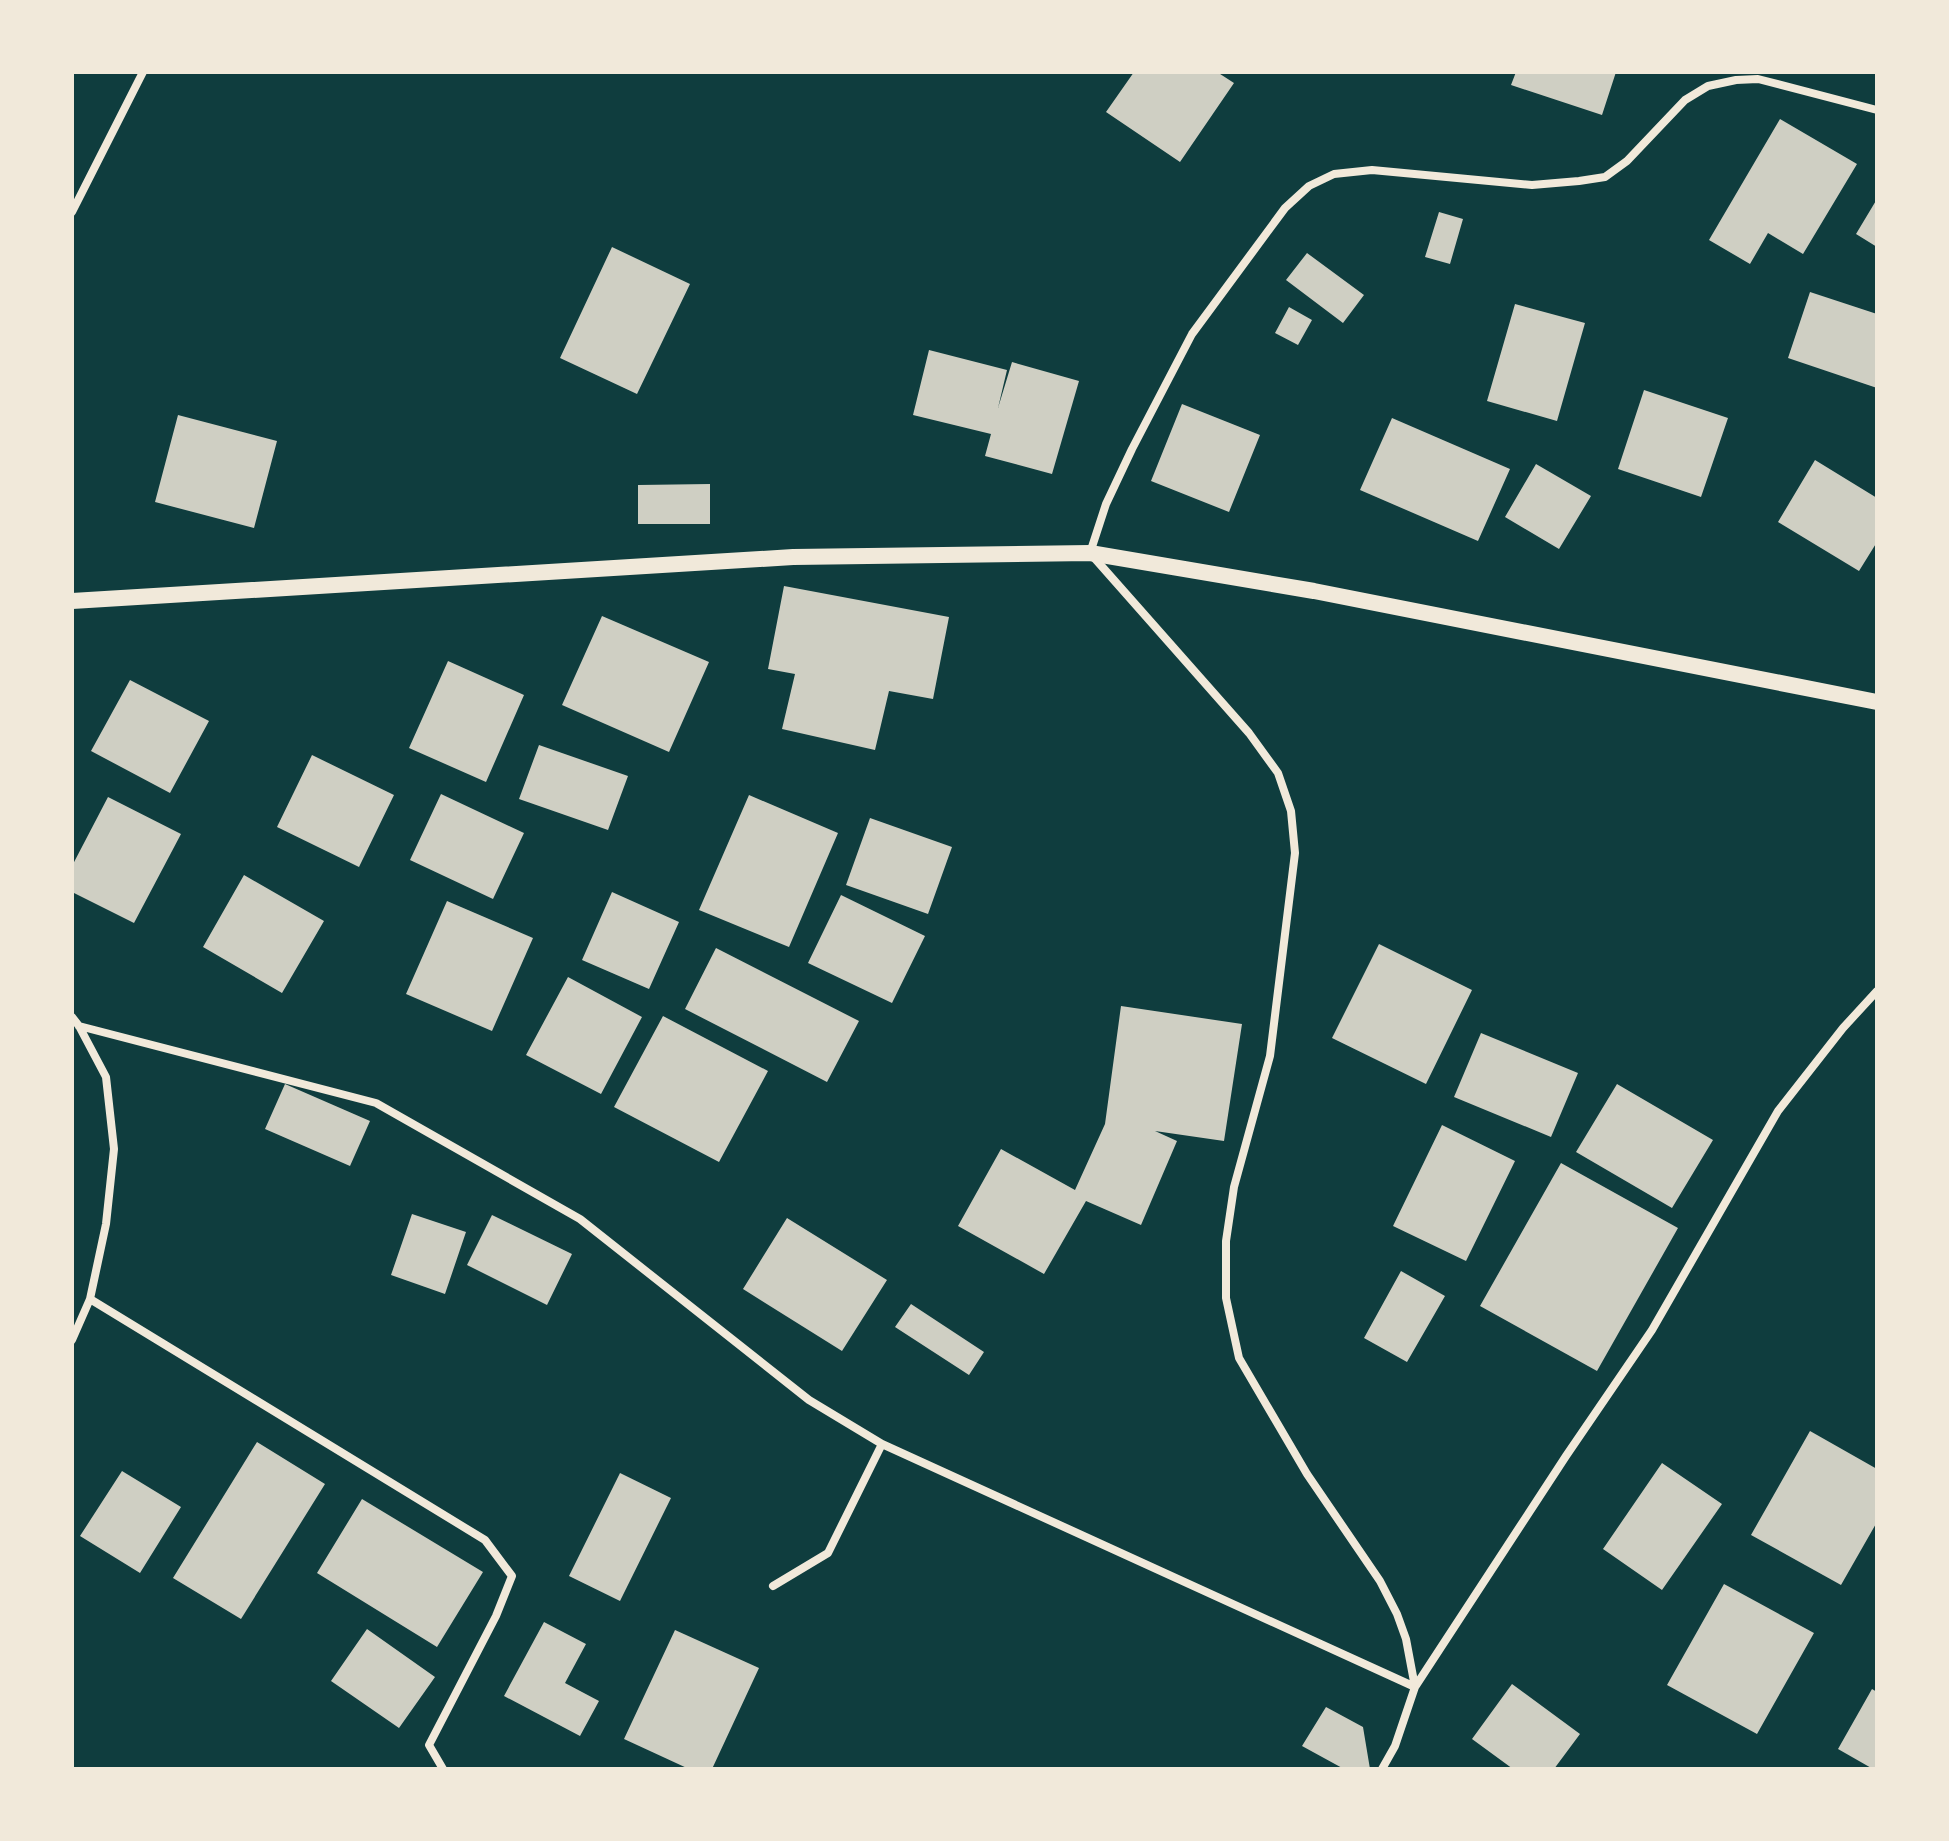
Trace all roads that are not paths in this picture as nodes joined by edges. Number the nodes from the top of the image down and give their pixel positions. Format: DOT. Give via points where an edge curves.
graph roads {
  1 [pos="143,72"];
  2 [pos="1877,110"];
  3 [pos="72,212"];
  4 [pos="1090,553"];
  5 [pos="72,601"];
  6 [pos="1877,702"];
  7 [pos="1877,991"];
  8 [pos="72,1017"];
  9 [pos="79,1026"];
  10 [pos="90,1299"];
  11 [pos="72,1340"];
  12 [pos="882,1444"];
  13 [pos="773,1586"];
  14 [pos="1415,1687"];
  15 [pos="443,1769"];
  16 [pos="1382,1769"];
  1 -- 3 [label="street"];
  2 -- 4 [label="street" via="1758,79 1736,80 1708,86 1685,100 1605,177 1532,185 1372,170 1334,174 1309,186 1285,208 1192,334 1113,490"];
  4 -- 5 [label="main road" via="793,557"];
  4 -- 6 [label="main road" via="1314,591"];
  4 -- 14 [label="street" via="1249,733 1278,773 1291,811 1295,853 1270,1056 1234,1187 1226,1241 1226,1298 1239,1358 1397,1614"];
  7 -- 14 [label="street" via="1778,1111 1652,1330"];
  8 -- 9 [label="street"];
  9 -- 10 [label="street" via="106,1077 114,1149"];
  9 -- 12 [label="street" via="376,1103 580,1219 809,1400"];
  10 -- 11 [label="street"];
  10 -- 15 [label="street" via="485,1540 512,1576 429,1745"];
  12 -- 13 [label="street" via="828,1553"];
  12 -- 14 [label="street"];
  14 -- 16 [label="street"];
}
